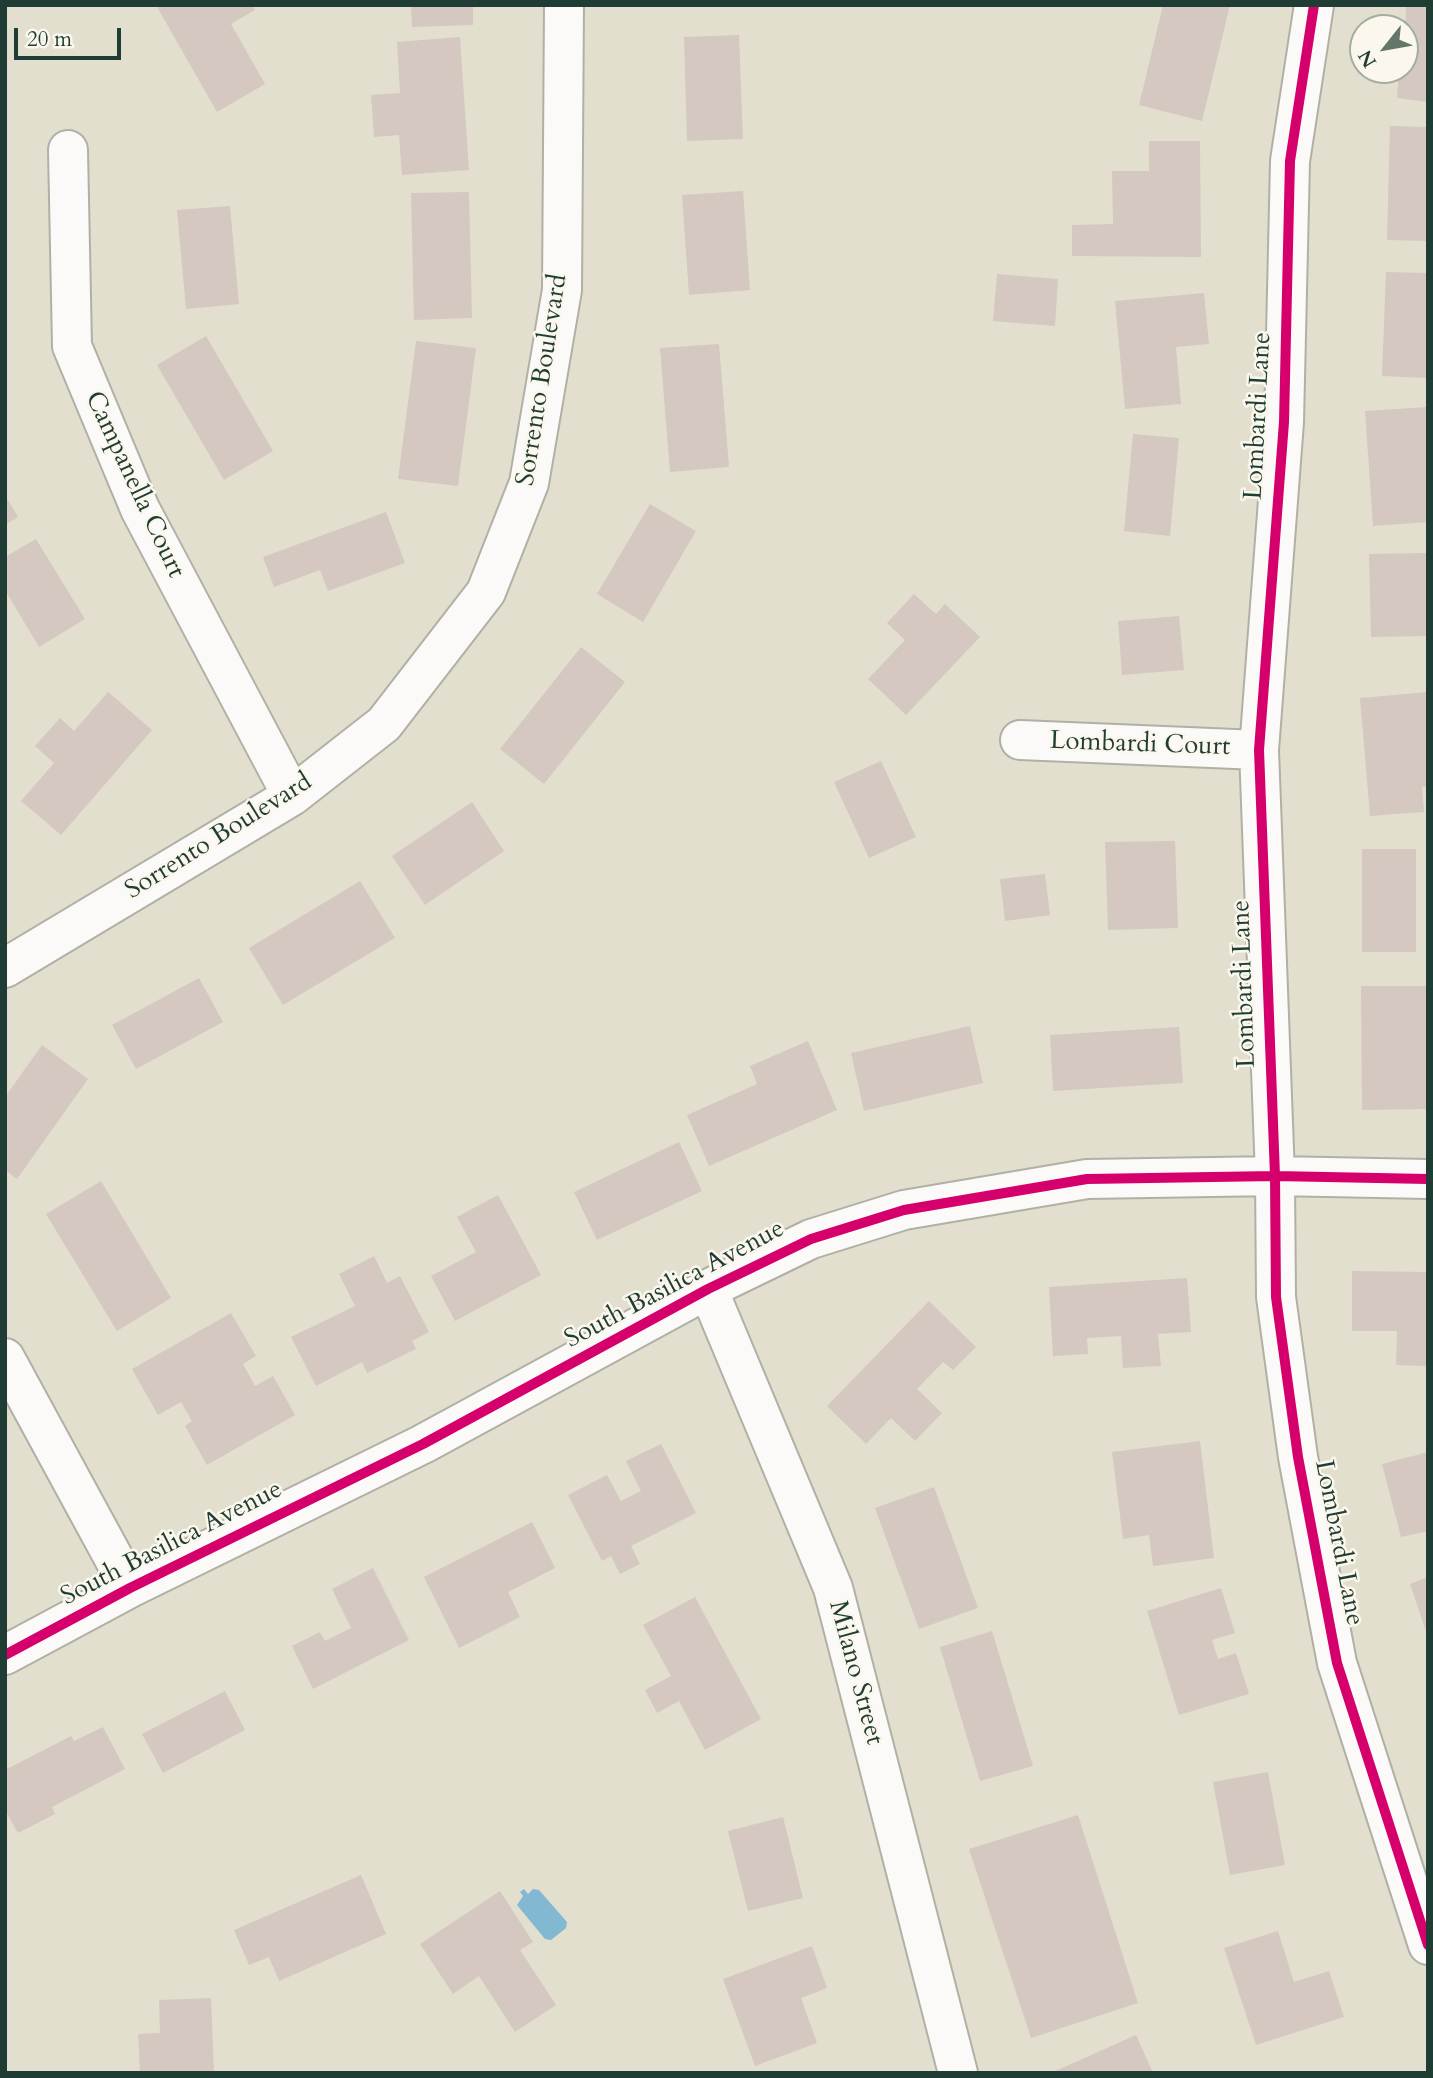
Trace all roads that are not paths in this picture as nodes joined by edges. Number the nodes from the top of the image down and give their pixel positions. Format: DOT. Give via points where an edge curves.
graph roads {
  1 [pos="565,5"];
  2 [pos="1314,5"];
  3 [pos="68,150"];
  4 [pos="1020,740"];
  5 [pos="1259,750"];
  6 [pos="292,796"];
  7 [pos="5,968"];
  8 [pos="1275,1176"];
  9 [pos="1428,1179"];
  10 [pos="708,1289"];
  11 [pos="5,1358"];
  12 [pos="130,1588"];
  13 [pos="5,1655"];
  14 [pos="1428,1945"];
  15 [pos="958,2073"];
  1 -- 6 [label="street, Sorrento Boulevard" via="562,290 529,483 486,592 384,724"];
  2 -- 5 [label="street, Lombardi Lane" via="1290,161 1284,422"];
  3 -- 6 [label="street, Campanella Court" via="72,346 140,509"];
  4 -- 5 [label="street, Lombardi Court"];
  5 -- 8 [label="street, Lombardi Lane"];
  6 -- 7 [label="street, Sorrento Boulevard"];
  8 -- 9 [label="street, South Basilica Avenue"];
  8 -- 10 [label="street, South Basilica Avenue" via="1087,1179 904,1210 811,1238"];
  8 -- 14 [label="street, Lombardi Lane" via="1276,1297 1298,1457 1337,1663"];
  10 -- 12 [label="street, South Basilica Avenue" via="423,1444"];
  10 -- 15 [label="street, Milano Street" via="833,1588"];
  11 -- 12 [label="street"];
  12 -- 13 [label="street, South Basilica Avenue"];
}
